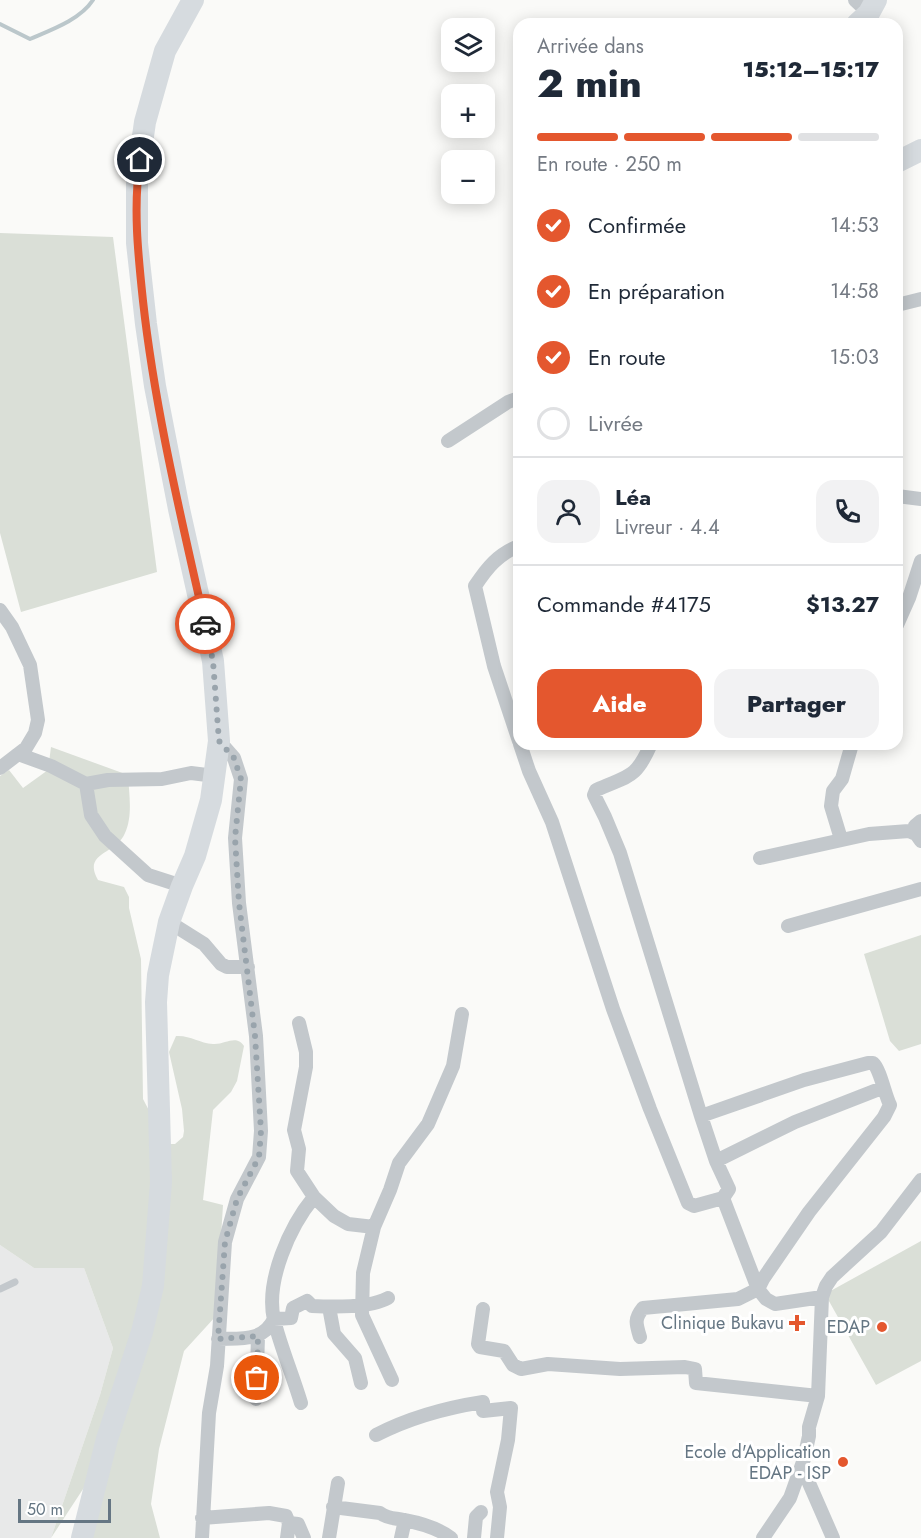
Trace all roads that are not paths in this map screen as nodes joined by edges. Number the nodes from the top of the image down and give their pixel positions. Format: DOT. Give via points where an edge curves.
graph roads {
  1 [pos="193,0"];
  2 [pos="921,150"];
  3 [pos="903,159"];
  4 [pos="921,299"];
  5 [pos="903,303"];
  6 [pos="513,400"];
  7 [pos="448,441"];
  8 [pos="903,497"];
  9 [pos="921,499"];
  10 [pos="513,548"];
  11 [pos="921,561"];
  12 [pos="0,610"];
  13 [pos="903,612"];
  14 [pos="513,722"];
  15 [pos="219,741"];
  16 [pos="522,750"];
  17 [pos="648,750"];
  18 [pos="850,750"];
  19 [pos="18,754"];
  20 [pos="0,768"];
  21 [pos="215,776"];
  22 [pos="86,784"];
  23 [pos="921,821"];
  24 [pos="918,838"];
  25 [pos="842,839"];
  26 [pos="760,858"];
  27 [pos="182,886"];
  28 [pos="921,889"];
  29 [pos="169,922"];
  30 [pos="788,926"];
  31 [pos="248,967"];
  32 [pos="462,1014"];
  33 [pos="299,1023"];
  34 [pos="882,1088"];
  35 [pos="701,1116"];
  36 [pos="716,1161"];
  37 [pos="921,1180"];
  38 [pos="314,1197"];
  39 [pos="723,1198"];
  40 [pos="374,1227"];
  41 [pos="15,1282"];
  42 [pos="0,1289"];
  43 [pos="758,1289"];
  44 [pos="822,1297"];
  45 [pos="388,1298"];
  46 [pos="363,1304"];
  47 [pos="329,1307"];
  48 [pos="483,1309"];
  49 [pos="274,1319"];
  50 [pos="258,1336"];
  51 [pos="640,1337"];
  52 [pos="218,1339"];
  53 [pos="392,1380"];
  54 [pos="361,1383"];
  55 [pos="818,1396"];
  56 [pos="256,1399"];
  57 [pos="301,1404"];
  58 [pos="376,1435"];
  59 [pos="802,1467"];
  60 [pos="338,1483"];
  61 [pos="333,1507"];
  62 [pos="481,1512"];
  63 [pos="202,1518"];
  64 [pos="405,1520"];
  65 [pos="289,1523"];
  66 [pos="82,1538"];
  67 [pos="202,1538"];
  68 [pos="287,1538"];
  69 [pos="304,1538"];
  70 [pos="329,1538"];
  71 [pos="401,1538"];
  72 [pos="451,1538"];
  73 [pos="474,1538"];
  74 [pos="496,1538"];
  75 [pos="763,1538"];
  76 [pos="833,1538"];
  1 -- 15 [label="main road" via="165,51 145,122 137,179 137,243 155,386 213,661"];
  2 -- 3 [label="main road"];
  4 -- 5 [label="street"];
  6 -- 7 [label="street"];
  8 -- 9 [label="street"];
  10 -- 14 [label="street" via="488,565 475,586 494,666"];
  11 -- 13 [label="street"];
  12 -- 19 [label="street" via="30,664 38,720 35,733"];
  15 -- 21 [label="main road"];
  15 -- 31 [label="street" via="234,758 241,779 235,838"];
  16 -- 39 [label="street" via="552,822 613,1009 688,1203 694,1206"];
  17 -- 35 [label="street" via="631,776 596,790 594,795 620,854"];
  18 -- 25 [label="street" via="831,806"];
  19 -- 20 [label="street"];
  19 -- 22 [label="street"];
  21 -- 22 [label="street" via="191,773"];
  21 -- 27 [label="main road" via="204,830"];
  22 -- 27 [label="street" via="91,816 105,836 148,875"];
  23 -- 24 [label="street" via="915,826"];
  24 -- 25 [label="street" via="909,831"];
  25 -- 26 [label="street"];
  27 -- 29 [label="main road"];
  28 -- 30 [label="street"];
  29 -- 31 [label="street" via="204,944 221,964"];
  29 -- 66 [label="main road" via="156,1002 161,1182 153,1286 142,1332 106,1438"];
  31 -- 52 [label="street" via="259,1083 259,1157 237,1199 225,1242"];
  32 -- 40 [label="street" via="453,1066 436,1108 399,1162"];
  33 -- 38 [label="street" via="306,1067 294,1130 299,1149 296,1168"];
  34 -- 35 [label="street" via="877,1067 868,1063 804,1080"];
  34 -- 36 [label="street" via="795,1122"];
  34 -- 43 [label="street" via="890,1105 884,1117 809,1212"];
  35 -- 36 [label="street"];
  36 -- 39 [label="street" via="729,1189"];
  37 -- 44 [label="street" via="881,1232 832,1277"];
  38 -- 40 [label="street" via="348,1224"];
  38 -- 49 [label="street" via="301,1213 280,1260 274,1284"];
  39 -- 43 [label="street"];
  40 -- 46 [label="street" via="363,1273"];
  41 -- 42 [label="lane"];
  43 -- 44 [label="street" via="775,1304"];
  43 -- 51 [label="street" via="738,1299 643,1308 635,1323"];
  44 -- 55 [label="street"];
  45 -- 46 [label="street" via="378,1304"];
  46 -- 47 [label="street"];
  46 -- 53 [label="street" via="362,1315"];
  47 -- 49 [label="street" via="312,1306 307,1301 293,1308 291,1318"];
  47 -- 54 [label="street" via="334,1334 355,1358"];
  48 -- 55 [label="street" via="478,1344 504,1352 518,1368 548,1364 620,1369 685,1367 695,1370 696,1383"];
  49 -- 50 [label="street" via="270,1328"];
  49 -- 57 [label="street"];
  50 -- 52 [label="street"];
  50 -- 56 [label="street"];
  52 -- 63 [label="street"];
  55 -- 59 [label="street"];
  58 -- 74 [label="street" via="399,1423 450,1407 483,1402 483,1411 511,1408 497,1492 500,1508"];
  59 -- 75 [label="street" via="789,1498"];
  59 -- 76 [label="street"];
  60 -- 61 [label="street"];
  61 -- 64 [label="street"];
  61 -- 70 [label="street"];
  62 -- 73 [label="street" via="476,1517"];
  63 -- 65 [label="street" via="269,1513 286,1516"];
  63 -- 67 [label="street"];
  64 -- 71 [label="street"];
  64 -- 72 [label="street"];
  65 -- 68 [label="street"];
  65 -- 69 [label="street" via="298,1524"];
}
